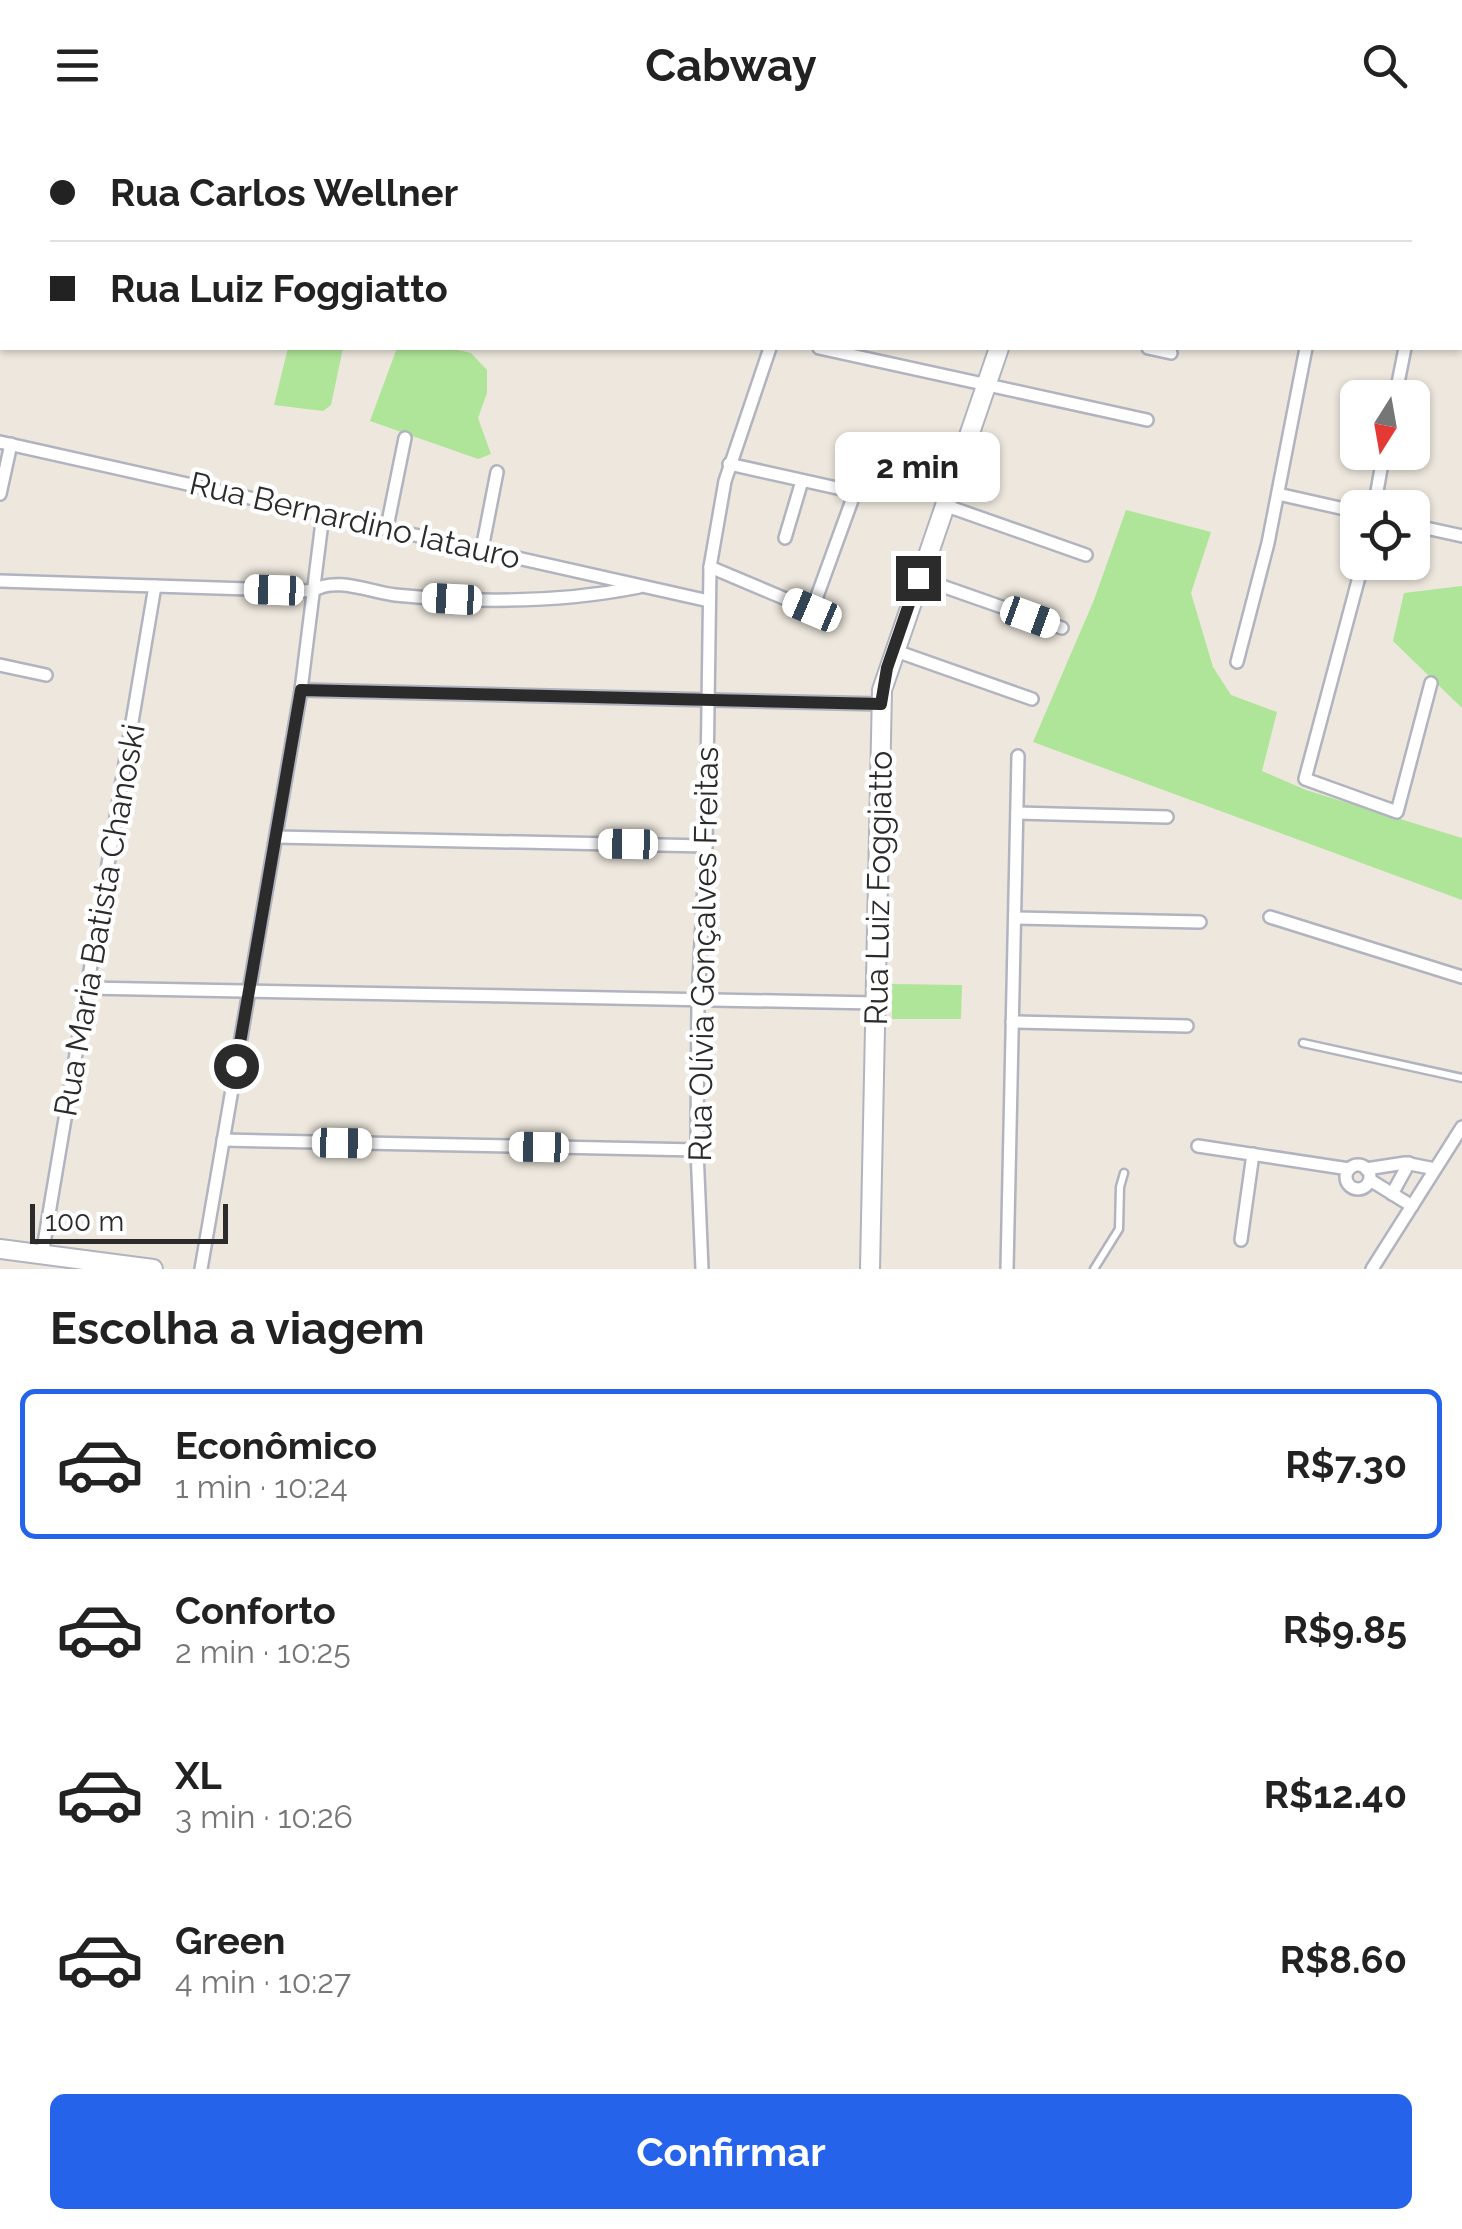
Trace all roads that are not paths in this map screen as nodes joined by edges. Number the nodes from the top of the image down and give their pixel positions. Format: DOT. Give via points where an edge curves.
graph roads {
  1 [pos="769,350"];
  2 [pos="828,350"];
  3 [pos="998,350"];
  4 [pos="1158,350"];
  5 [pos="1306,350"];
  6 [pos="1405,350"];
  7 [pos="1172,353"];
  8 [pos="1399,380"];
  9 [pos="986,384"];
  10 [pos="1147,420"];
  11 [pos="405,438"];
  12 [pos="6,443"];
  13 [pos="730,464"];
  14 [pos="497,472"];
  15 [pos="802,480"];
  16 [pos="0,494"];
  17 [pos="1278,494"];
  18 [pos="944,505"];
  19 [pos="1340,508"];
  20 [pos="324,514"];
  21 [pos="386,527"];
  22 [pos="1430,529"];
  23 [pos="1462,536"];
  24 [pos="785,538"];
  25 [pos="482,548"];
  26 [pos="1086,555"];
  27 [pos="710,567"];
  28 [pos="918,578"];
  29 [pos="1358,580"];
  30 [pos="0,581"];
  31 [pos="155,586"];
  32 [pos="644,586"];
  33 [pos="313,591"];
  34 [pos="709,601"];
  35 [pos="1062,628"];
  36 [pos="894,650"];
  37 [pos="1237,662"];
  38 [pos="0,665"];
  39 [pos="46,675"];
  40 [pos="1431,683"];
  41 [pos="301,690"];
  42 [pos="1032,699"];
  43 [pos="709,700"];
  44 [pos="881,704"];
  45 [pos="1018,756"];
  46 [pos="1017,813"];
  47 [pos="1167,817"];
  48 [pos="276,837"];
  49 [pos="706,846"];
  50 [pos="1270,917"];
  51 [pos="1015,918"];
  52 [pos="1200,922"];
  53 [pos="1462,977"];
  54 [pos="87,988"];
  55 [pos="249,991"];
  56 [pos="698,1000"];
  57 [pos="876,1003"];
  58 [pos="1012,1022"];
  59 [pos="1188,1026"];
  60 [pos="1304,1043"];
  61 [pos="1462,1078"];
  62 [pos="1462,1127"];
  63 [pos="223,1140"];
  64 [pos="1198,1146"];
  65 [pos="697,1150"];
  66 [pos="1253,1154"];
  67 [pos="1410,1163"];
  68 [pos="1349,1169"];
  69 [pos="1435,1169"];
  70 [pos="1124,1173"];
  71 [pos="1368,1174"];
  72 [pos="1392,1194"];
  73 [pos="1412,1206"];
  74 [pos="1240,1240"];
  75 [pos="0,1249"];
  76 [pos="42,1254"];
  77 [pos="149,1269"];
  78 [pos="201,1269"];
  79 [pos="702,1269"];
  80 [pos="870,1269"];
  81 [pos="1007,1269"];
  82 [pos="1094,1269"];
  83 [pos="1372,1269"];
  1 -- 13 [label="street, Rua Olívia Gonçalves Freitas"];
  2 -- 9 [label="street"];
  3 -- 9 [label="street, Rua Luiz Foggiatto"];
  4 -- 7 [label="street"];
  5 -- 17 [label="street"];
  6 -- 8 [label="street"];
  9 -- 10 [label="street"];
  9 -- 18 [label="street, Rua Luiz Foggiatto"];
  11 -- 21 [label="street"];
  12 -- 16 [label="street"];
  12 -- 20 [label="street, Rua Bernardino Iatauro"];
  13 -- 15 [label="street"];
  13 -- 27 [label="street, Rua Olívia Gonçalves Freitas"];
  14 -- 25 [label="street"];
  15 -- 24 [label="street"];
  15 -- 27 [label="street" via="855,492 812,610"];
  17 -- 19 [label="street"];
  17 -- 37 [label="street"];
  18 -- 26 [label="street"];
  18 -- 28 [label="street, Rua Luiz Foggiatto"];
  20 -- 21 [label="street, Rua Bernardino Iatauro"];
  20 -- 33 [label="street"];
  21 -- 25 [label="street, Rua Bernardino Iatauro"];
  22 -- 23 [label="street"];
  25 -- 32 [label="street, Rua Bernardino Iatauro"];
  27 -- 34 [label="street, Rua Olívia Gonçalves Freitas"];
  28 -- 35 [label="street"];
  28 -- 36 [label="street, Rua Luiz Foggiatto"];
  29 -- 40 [label="street" via="1305,779 1397,812"];
  30 -- 31 [label="street"];
  31 -- 33 [label="street"];
  31 -- 54 [label="street, Rua Maria Batista Chanoski"];
  32 -- 33 [label="street" via="553,600 416,597 328,584"];
  32 -- 34 [label="street, Rua Bernardino Iatauro"];
  33 -- 41 [label="street"];
  34 -- 43 [label="street, Rua Olívia Gonçalves Freitas"];
  36 -- 42 [label="street"];
  36 -- 44 [label="street, Rua Luiz Foggiatto"];
  38 -- 39 [label="street"];
  41 -- 43 [label="street"];
  41 -- 48 [label="street"];
  43 -- 44 [label="street"];
  43 -- 49 [label="street, Rua Olívia Gonçalves Freitas"];
  44 -- 57 [label="street, Rua Luiz Foggiatto"];
  45 -- 46 [label="street"];
  46 -- 47 [label="street"];
  46 -- 51 [label="street"];
  48 -- 49 [label="street"];
  48 -- 55 [label="street"];
  49 -- 56 [label="street, Rua Olívia Gonçalves Freitas"];
  50 -- 53 [label="street"];
  51 -- 52 [label="street"];
  51 -- 58 [label="street"];
  54 -- 55 [label="street"];
  54 -- 76 [label="street, Rua Maria Batista Chanoski"];
  55 -- 56 [label="street"];
  55 -- 63 [label="street"];
  56 -- 57 [label="street"];
  56 -- 65 [label="street, Rua Olívia Gonçalves Freitas"];
  57 -- 80 [label="street, Rua Luiz Foggiatto"];
  58 -- 59 [label="street"];
  58 -- 81 [label="street"];
  60 -- 61 [label="lane"];
  62 -- 69 [label="street"];
  63 -- 65 [label="street"];
  63 -- 78 [label="street"];
  64 -- 66 [label="street"];
  65 -- 79 [label="street, Rua Olívia Gonçalves Freitas"];
  66 -- 68 [label="street"];
  66 -- 74 [label="street"];
  67 -- 69 [label="street"];
  67 -- 71 [label="street"];
  67 -- 72 [label="street"];
  68 -- 71 [label="street" via="1358,1165"];
  68 -- 71 [label="street" via="1346,1178 1354,1189 1364,1188"];
  69 -- 73 [label="street"];
  70 -- 82 [label="lane" via="1119,1229"];
  71 -- 72 [label="street"];
  72 -- 73 [label="street"];
  73 -- 83 [label="street"];
  75 -- 76 [label="street"];
  76 -- 77 [label="street"];
}
